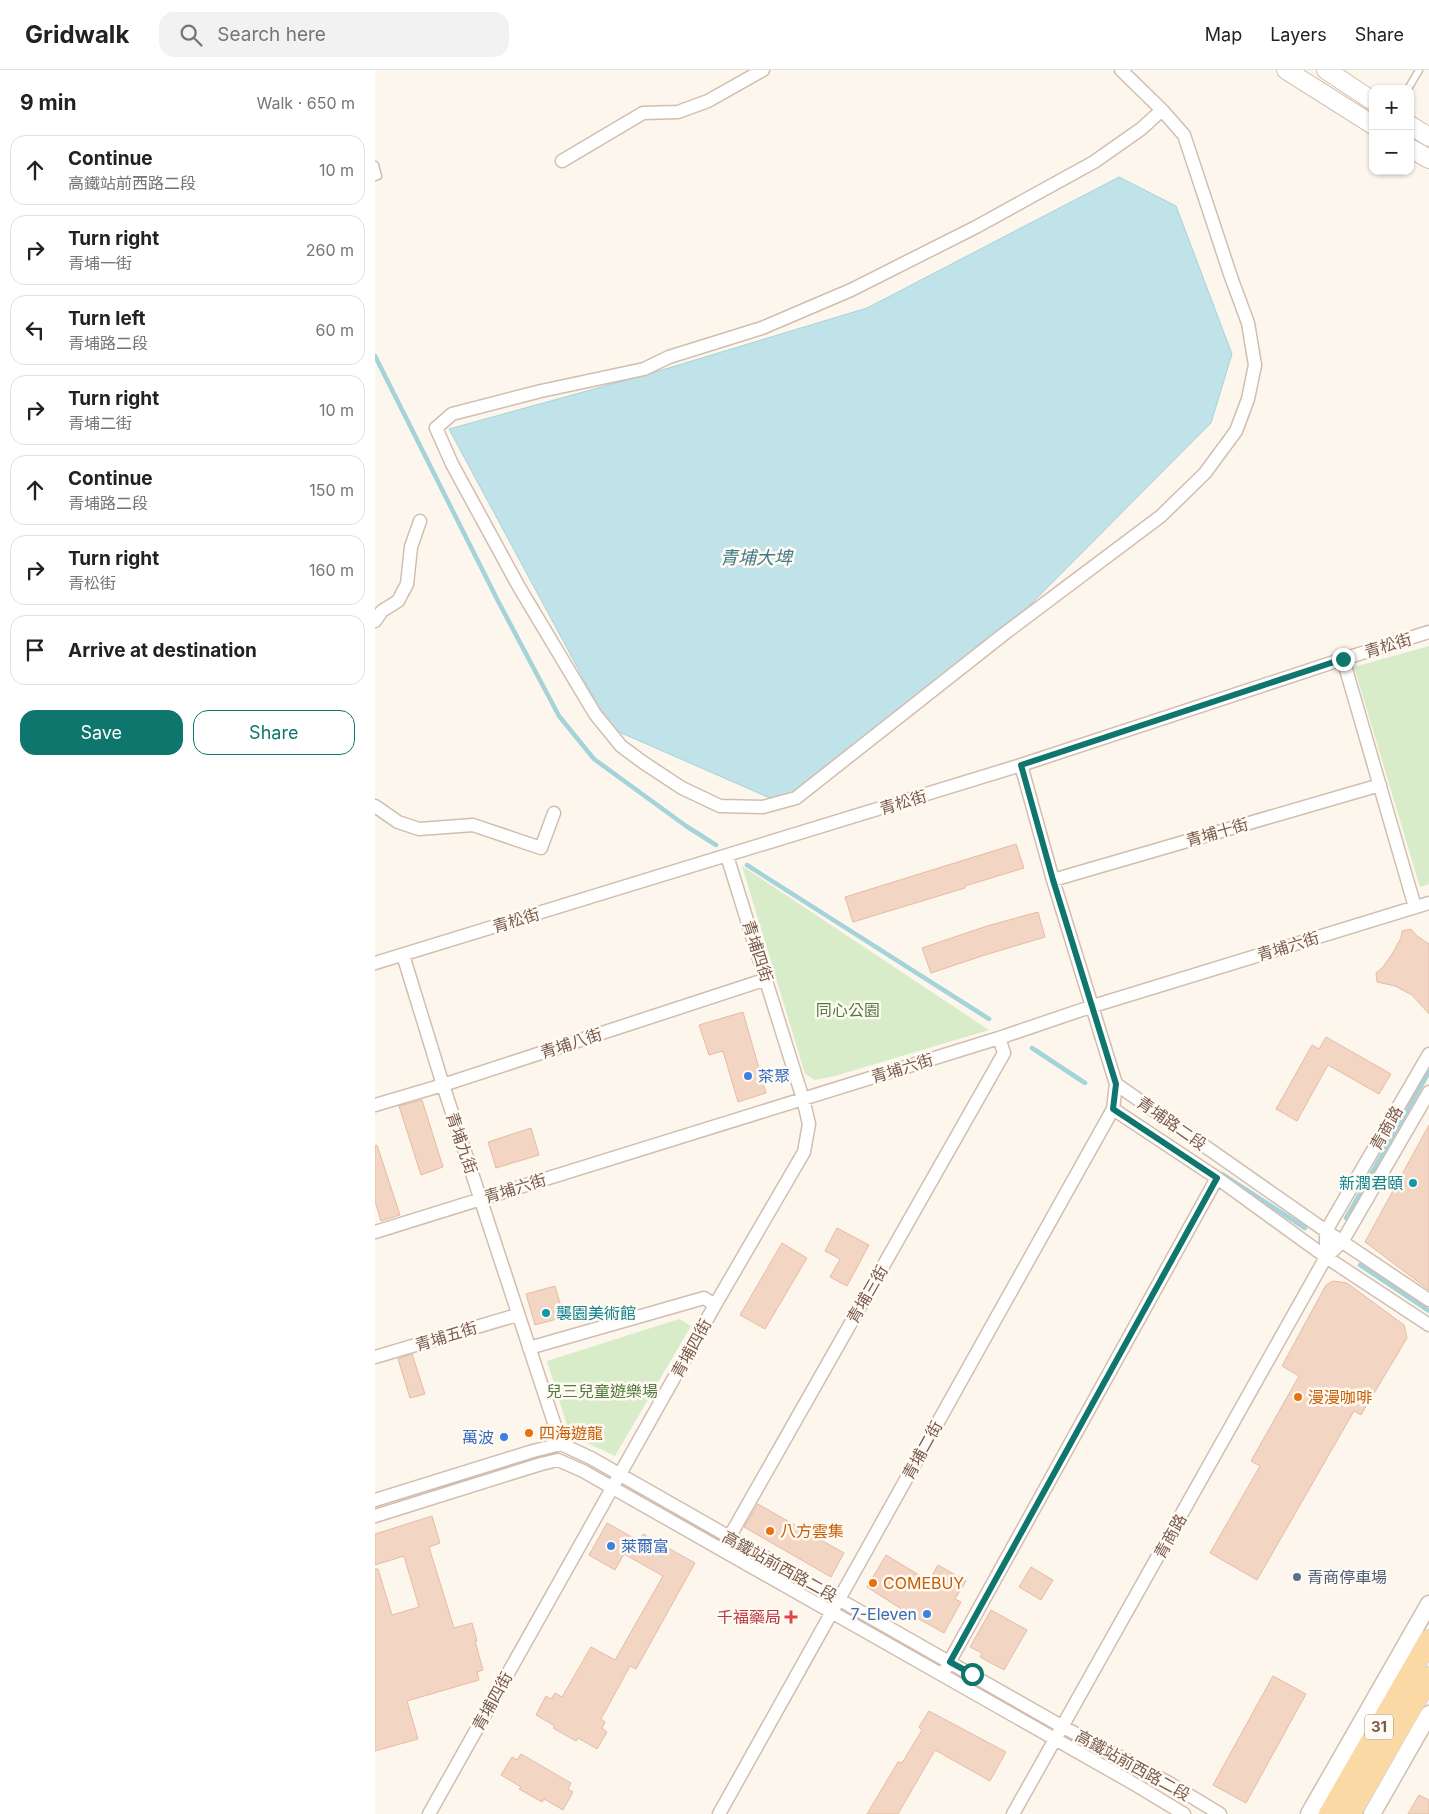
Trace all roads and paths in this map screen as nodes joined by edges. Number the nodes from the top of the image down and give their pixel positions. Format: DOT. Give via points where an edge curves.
graph roads {
  1 [pos="762,70"];
  2 [pos="1121,70"];
  3 [pos="1286,70"];
  4 [pos="1326,70"];
  5 [pos="1419,70"];
  6 [pos="1410,85"];
  7 [pos="1369,98"];
  8 [pos="1162,110"];
  9 [pos="1369,122"];
  10 [pos="1414,128"];
  11 [pos="1429,137"];
  12 [pos="1414,150"];
  13 [pos="1429,159"];
  14 [pos="562,162"];
  15 [pos="375,165"];
  16 [pos="375,177"];
  17 [pos="420,521"];
  18 [pos="375,621"];
  19 [pos="1429,632"];
  20 [pos="1343,659"];
  21 [pos="1021,765"];
  22 [pos="1380,785"];
  23 [pos="375,806"];
  24 [pos="554,813"];
  25 [pos="727,856"];
  26 [pos="1053,880"];
  27 [pos="1425,904"];
  28 [pos="403,955"];
  29 [pos="375,964"];
  30 [pos="767,979"];
  31 [pos="1093,1006"];
  32 [pos="999,1038"];
  33 [pos="1429,1054"];
  34 [pos="1116,1084"];
  35 [pos="443,1085"];
  36 [pos="1429,1092"];
  37 [pos="803,1099"];
  38 [pos="375,1105"];
  39 [pos="1113,1109"];
  40 [pos="1217,1178"];
  41 [pos="481,1198"];
  42 [pos="1326,1231"];
  43 [pos="375,1232"];
  44 [pos="1342,1242"];
  45 [pos="1326,1257"];
  46 [pos="1429,1300"];
  47 [pos="715,1305"];
  48 [pos="517,1315"];
  49 [pos="1429,1325"];
  50 [pos="529,1348"];
  51 [pos="375,1357"];
  52 [pos="561,1444"];
  53 [pos="620,1474"];
  54 [pos="612,1488"];
  55 [pos="375,1500"];
  56 [pos="375,1516"];
  57 [pos="729,1538"];
  58 [pos="723,1550"];
  59 [pos="839,1598"];
  60 [pos="1429,1604"];
  61 [pos="833,1612"];
  62 [pos="1429,1640"];
  63 [pos="950,1662"];
  64 [pos="942,1675"];
  65 [pos="1429,1677"];
  66 [pos="1429,1714"];
  67 [pos="1063,1726"];
  68 [pos="1055,1739"];
  69 [pos="429,1814"];
  70 [pos="719,1814"];
  71 [pos="1013,1814"];
  72 [pos="1184,1814"];
  73 [pos="1220,1814"];
  74 [pos="1309,1814"];
  75 [pos="1329,1814"];
  76 [pos="1350,1814"];
  77 [pos="1372,1814"];
  1 -- 14 [label="street" via="708,100 678,112 643,113"];
  2 -- 8 [label="street"];
  3 -- 9 [label="main road"];
  4 -- 7 [label="main road"];
  5 -- 6 [label="lane"];
  8 -- 8 [label="street" via="1184,135 1192,156 1248,323 1255,365 1248,399 1236,431 1205,473 1161,516 1004,634 796,798 763,807 720,806 682,788 621,746 595,714 519,587 436,428 452,414 643,369 669,357 762,328 851,290 1094,162"];
  10 -- 11 [label="main road"];
  12 -- 13 [label="main road"];
  15 -- 16 [label="lane" via="379,176"];
  17 -- 18 [label="street" via="411,547 407,584 398,601"];
  19 -- 20 [label="street, 青松街"];
  20 -- 21 [label="street, 青松街"];
  20 -- 22 [label="street"];
  21 -- 25 [label="street, 青松街"];
  21 -- 26 [label="street"];
  22 -- 26 [label="street, 青埔十街"];
  22 -- 27 [label="street"];
  23 -- 24 [label="street" via="398,822 419,829 473,825 541,848"];
  25 -- 28 [label="street, 青松街"];
  25 -- 30 [label="street, 青埔四街"];
  26 -- 31 [label="street"];
  27 -- 31 [label="street, 青埔六街"];
  28 -- 29 [label="street, 青松街"];
  28 -- 35 [label="street, 青埔九街"];
  30 -- 35 [label="street, 青埔八街"];
  30 -- 37 [label="street, 青埔四街"];
  31 -- 32 [label="street, 青埔六街"];
  31 -- 34 [label="street"];
  32 -- 37 [label="street, 青埔六街"];
  32 -- 57 [label="street, 青埔三街" via="1004,1053"];
  33 -- 42 [label="street, 青商路"];
  34 -- 39 [label="street, 青埔二街"];
  34 -- 42 [label="street, 青埔路二段"];
  35 -- 38 [label="street, 青埔八街"];
  35 -- 41 [label="street, 青埔九街"];
  36 -- 44 [label="street, 青商路"];
  37 -- 41 [label="street, 青埔六街"];
  37 -- 47 [label="street, 青埔四街" via="809,1124 804,1152"];
  39 -- 40 [label="street, 青埔路二段"];
  39 -- 59 [label="street, 青埔二街"];
  40 -- 45 [label="street, 青埔路二段"];
  40 -- 63 [label="street"];
  41 -- 43 [label="street, 青埔六街"];
  41 -- 48 [label="street, 青埔九街"];
  42 -- 44 [label="street, 青埔路二段"];
  42 -- 45 [label="street, 青商路"];
  44 -- 45 [label="street, 青商路"];
  44 -- 46 [label="street, 青埔路二段"];
  45 -- 49 [label="street, 青埔路二段"];
  45 -- 67 [label="street, 青商路"];
  47 -- 50 [label="street" via="704,1298"];
  47 -- 53 [label="street, 青埔四街"];
  48 -- 50 [label="street, 青埔九街"];
  48 -- 51 [label="street, 青埔五街"];
  50 -- 52 [label="street, 青埔九街"];
  52 -- 53 [label="street, 高鐵站前西路二段"];
  52 -- 55 [label="street"];
  53 -- 54 [label="street, 青埔四街"];
  53 -- 57 [label="street, 高鐵站前西路二段"];
  54 -- 56 [label="street, 高鐵站前西路二段" via="558,1460"];
  54 -- 58 [label="street, 高鐵站前西路二段"];
  54 -- 69 [label="street, 青埔四街"];
  57 -- 58 [label="street, 青埔三街"];
  57 -- 59 [label="street, 高鐵站前西路二段"];
  58 -- 61 [label="street, 高鐵站前西路二段"];
  59 -- 61 [label="street, 青埔二街"];
  59 -- 63 [label="street, 高鐵站前西路二段"];
  60 -- 74 [label="street, 31"];
  61 -- 64 [label="street, 高鐵站前西路二段"];
  61 -- 70 [label="street, 青埔二街"];
  62 -- 75 [label="main road, 31"];
  63 -- 64 [label="street"];
  63 -- 67 [label="street, 高鐵站前西路二段"];
  64 -- 68 [label="street, 高鐵站前西路二段"];
  65 -- 76 [label="main road, 31"];
  66 -- 77 [label="street, 31"];
  67 -- 68 [label="street, 青商路"];
  67 -- 73 [label="street, 高鐵站前西路二段"];
  68 -- 71 [label="street, 青商路"];
  68 -- 72 [label="street, 高鐵站前西路二段"];
}
